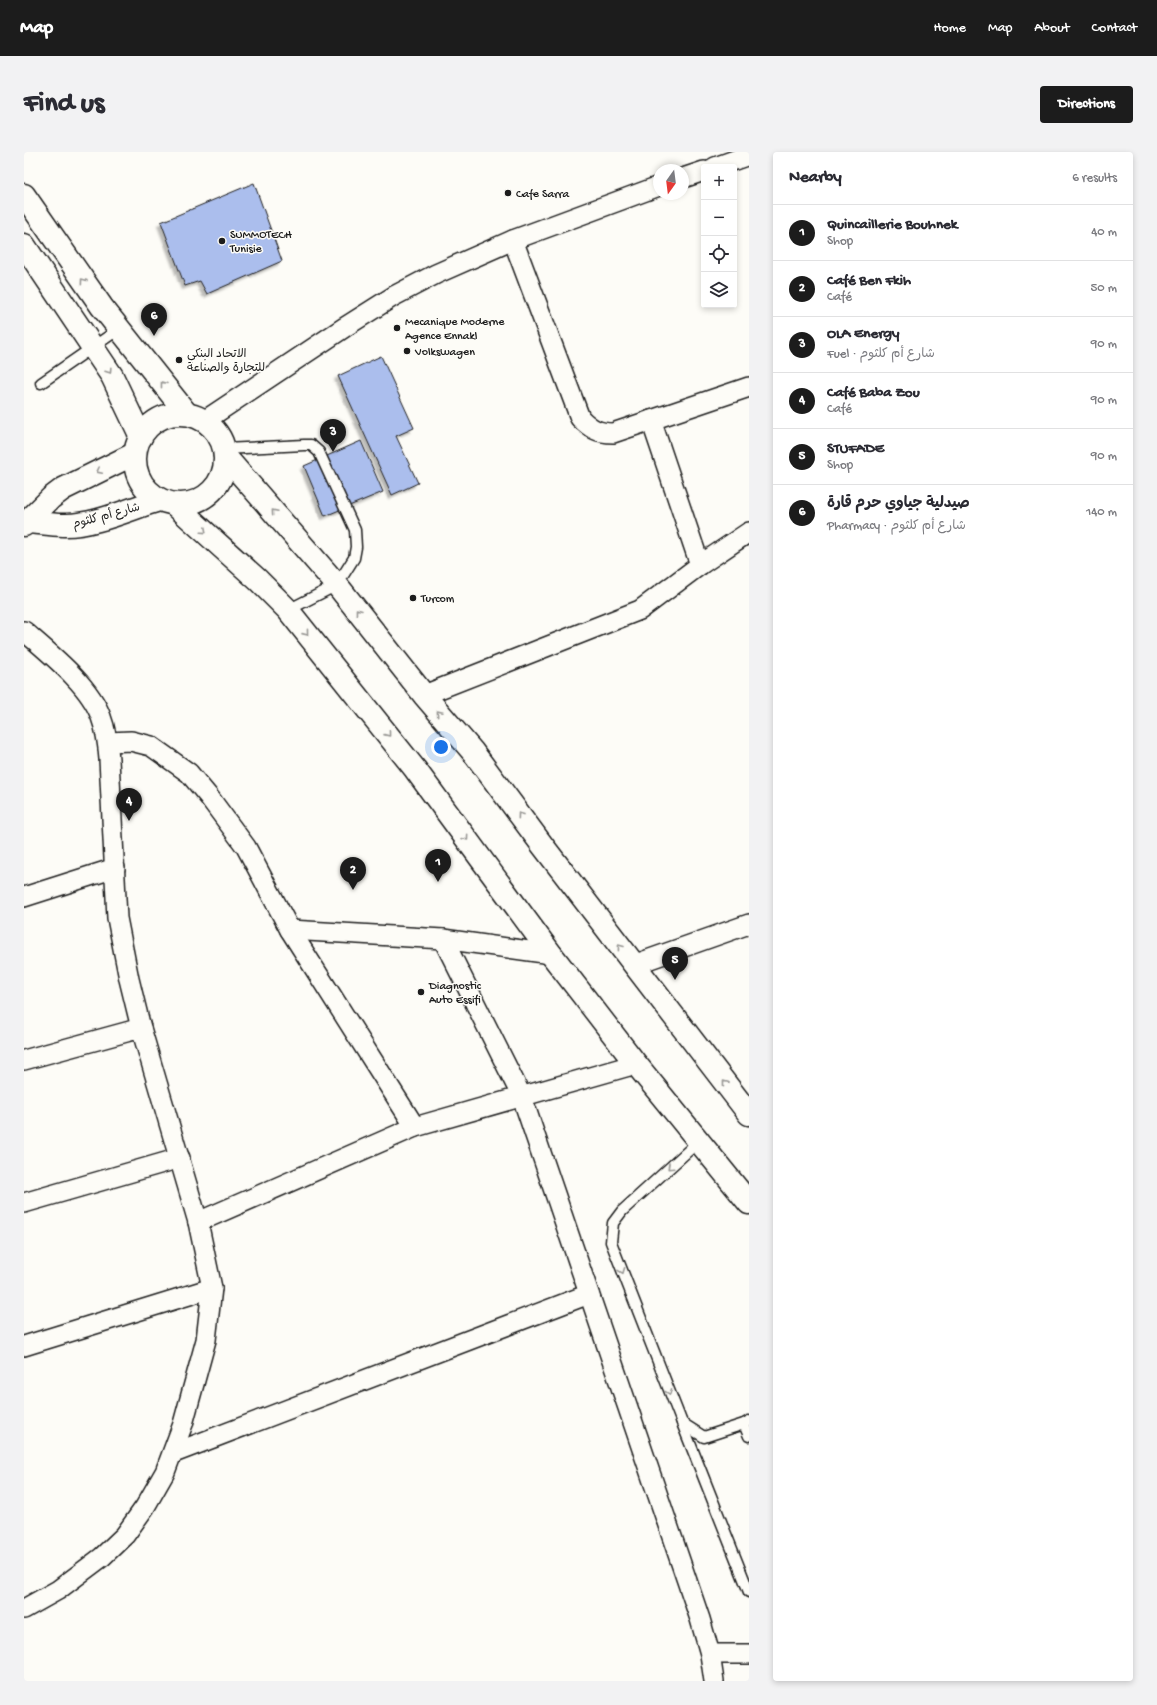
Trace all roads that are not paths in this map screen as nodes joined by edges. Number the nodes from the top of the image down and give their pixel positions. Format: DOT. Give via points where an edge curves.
graph roads {
  1 [pos="749,155"];
  2 [pos="724,164"];
  3 [pos="701,172"];
  4 [pos="689,176"];
  5 [pos="653,188"];
  6 [pos="24,195"];
  7 [pos="513,240"];
  8 [pos="24,246"];
  9 [pos="119,329"];
  10 [pos="93,347"];
  11 [pos="41,383"];
  12 [pos="749,387"];
  13 [pos="196,418"];
  14 [pos="651,420"];
  15 [pos="137,445"];
  16 [pos="225,452"];
  17 [pos="167,503"];
  18 [pos="26,523"];
  19 [pos="749,532"];
  20 [pos="700,565"];
  21 [pos="337,585"];
  22 [pos="288,610"];
  23 [pos="24,631"];
  24 [pos="424,695"];
  25 [pos="108,742"];
  26 [pos="115,868"];
  27 [pos="24,897"];
  28 [pos="749,924"];
  29 [pos="290,930"];
  30 [pos="443,939"];
  31 [pos="551,954"];
  32 [pos="633,965"];
  33 [pos="141,1028"];
  34 [pos="24,1060"];
  35 [pos="636,1064"];
  36 [pos="522,1096"];
  37 [pos="749,1114"];
  38 [pos="415,1127"];
  39 [pos="699,1140"];
  40 [pos="180,1158"];
  41 [pos="24,1203"];
  42 [pos="749,1203"];
  43 [pos="198,1222"];
  44 [pos="212,1288"];
  45 [pos="589,1294"];
  46 [pos="24,1346"];
  47 [pos="682,1423"];
  48 [pos="747,1423"];
  49 [pos="749,1436"];
  50 [pos="174,1453"];
  51 [pos="749,1592"];
  52 [pos="24,1609"];
  53 [pos="710,1654"];
  54 [pos="749,1654"];
  55 [pos="714,1681"];
  1 -- 2 [label="street"];
  3 -- 4 [label="street"];
  5 -- 7 [label="street"];
  9 -- 6 [label="main road, one-way"];
  7 -- 13 [label="street" via="436,274 394,296"];
  7 -- 14 [label="street" via="580,418 600,433 613,434"];
  8 -- 10 [label="main road"];
  9 -- 10 [label="lane"];
  13 -- 9 [label="main road, one-way"];
  10 -- 11 [label="lane"];
  10 -- 15 [label="main road, one-way" via="112,376"];
  12 -- 14 [label="street"];
  13 -- 15 [label="main road" via="172,414 158,419 146,428"];
  13 -- 16 [label="main road" via="217,432"];
  14 -- 20 [label="street"];
  15 -- 17 [label="main road" via="135,472 144,489"];
  15 -- 18 [label="main road, شارع أم كلثوم, one-way" via="63,489"];
  16 -- 17 [label="main road" via="224,472 217,486 206,497 191,504"];
  21 -- 16 [label="main road, one-way"];
  16 -- 21 [label="lane" via="304,445 311,446 319,452 355,530 354,558"];
  17 -- 18 [label="main road, شارع أم كلثوم" via="76,524"];
  17 -- 22 [label="main road, one-way" via="258,580"];
  19 -- 20 [label="street"];
  20 -- 24 [label="street" via="640,610"];
  21 -- 22 [label="lane"];
  24 -- 21 [label="main road, one-way"];
  22 -- 31 [label="main road, one-way" via="415,769"];
  23 -- 25 [label="street" via="68,670 90,697 101,716"];
  32 -- 24 [label="main road, one-way" via="473,752"];
  25 -- 26 [label="street"];
  25 -- 29 [label="street" via="131,741 151,746 189,773 229,822 246,848"];
  26 -- 27 [label="street"];
  26 -- 33 [label="street" via="117,918"];
  28 -- 32 [label="street"];
  29 -- 30 [label="street"];
  29 -- 38 [label="street"];
  30 -- 31 [label="street"];
  30 -- 36 [label="street"];
  31 -- 35 [label="main road"];
  37 -- 32 [label="main road, one-way"];
  33 -- 34 [label="street"];
  33 -- 40 [label="street"];
  35 -- 36 [label="street"];
  35 -- 39 [label="main road"];
  36 -- 38 [label="street"];
  36 -- 45 [label="street"];
  38 -- 43 [label="street"];
  39 -- 42 [label="main road"];
  39 -- 47 [label="lane, one-way" via="622,1211 613,1223 610,1242"];
  40 -- 41 [label="street"];
  40 -- 43 [label="street"];
  43 -- 44 [label="street"];
  44 -- 46 [label="street"];
  44 -- 50 [label="street" via="206,1340"];
  45 -- 50 [label="street"];
  45 -- 53 [label="street"];
  47 -- 48 [label="lane" via="704,1438"];
  47 -- 51 [label="lane"];
  48 -- 49 [label="lane"];
  50 -- 52 [label="street" via="145,1507 125,1535 102,1557 58,1590"];
  53 -- 54 [label="street"];
  53 -- 55 [label="street"];
}
